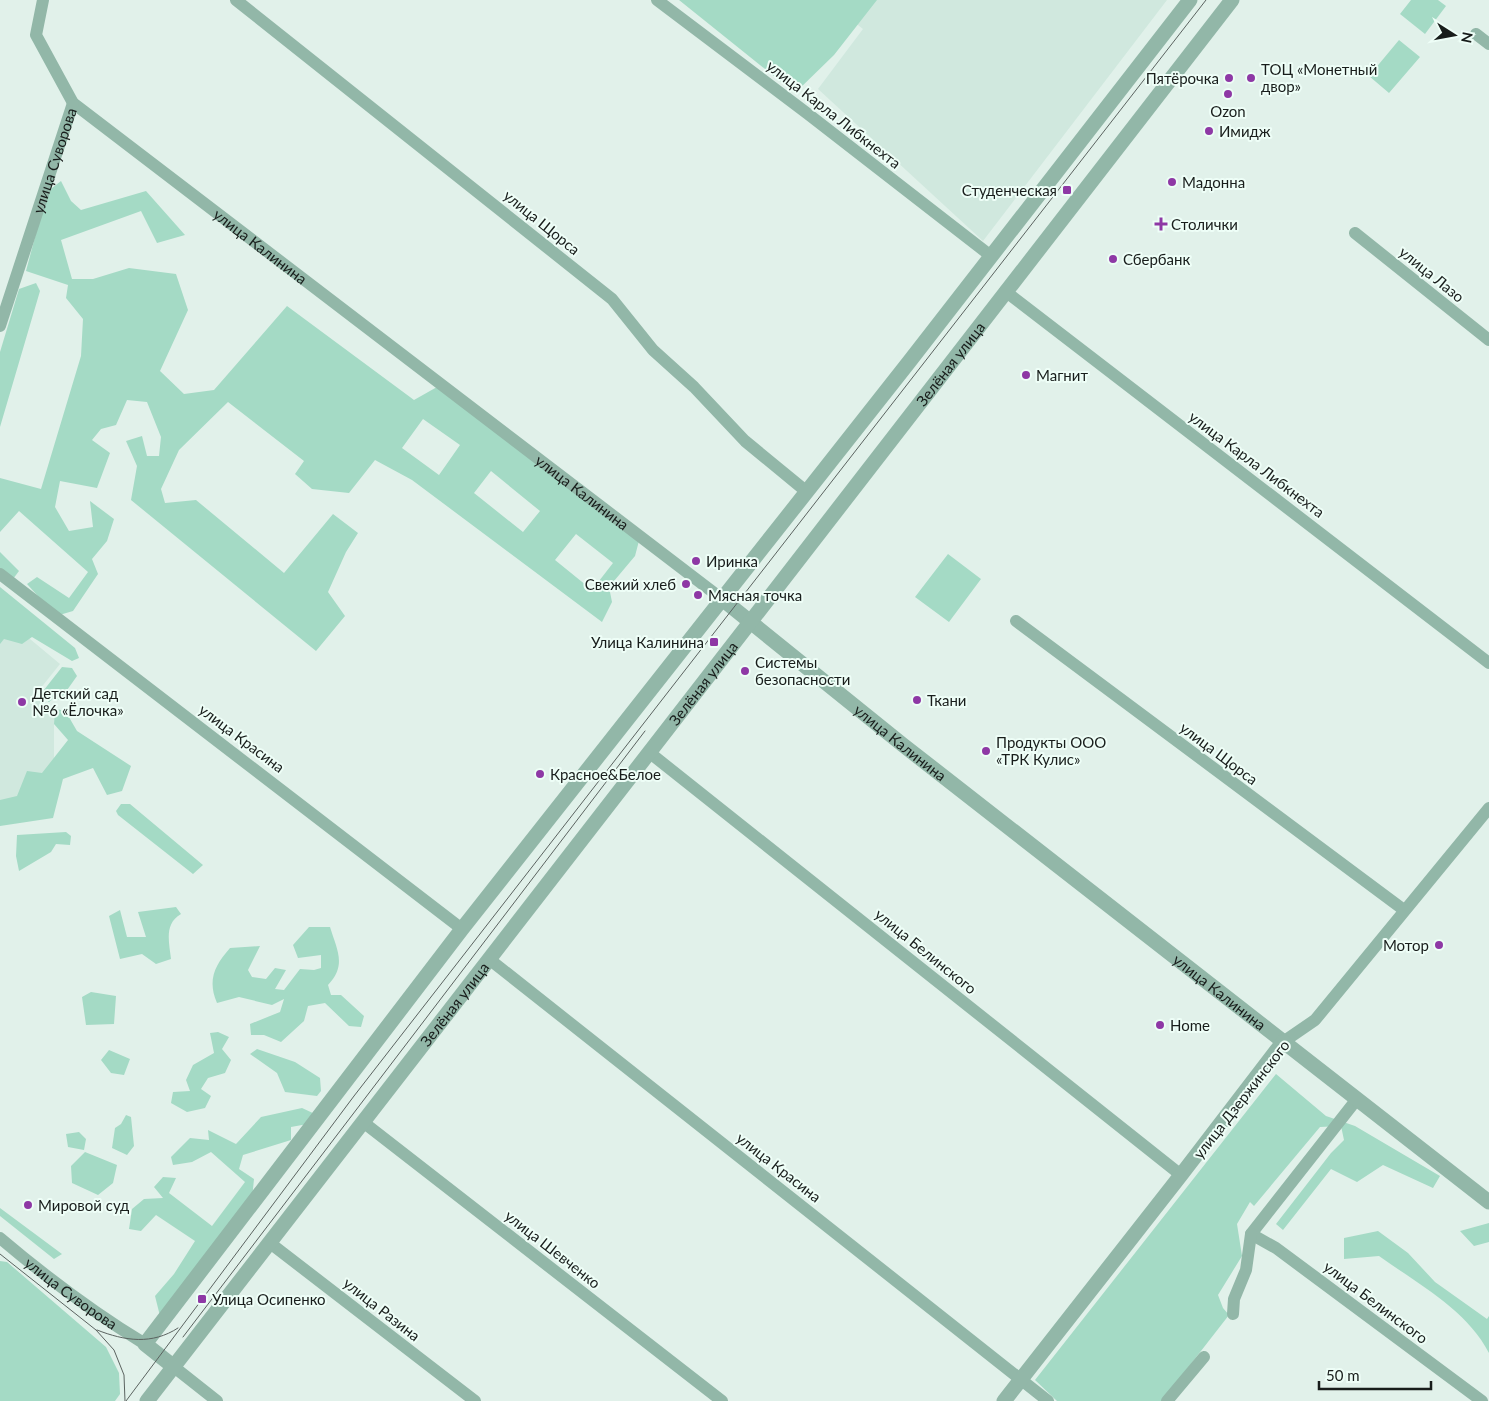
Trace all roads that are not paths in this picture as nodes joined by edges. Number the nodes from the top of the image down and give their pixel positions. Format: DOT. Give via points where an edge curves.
graph roads {
  1 [pos="43,0"];
  2 [pos="236,0"];
  3 [pos="657,0"];
  4 [pos="1190,0"];
  5 [pos="1232,0"];
  6 [pos="1476,34"];
  7 [pos="1489,44"];
  8 [pos="73,103"];
  9 [pos="1355,233"];
  10 [pos="991,256"];
  11 [pos="1005,292"];
  12 [pos="0,326"];
  13 [pos="1489,340"];
  14 [pos="807,492"];
  15 [pos="0,574"];
  16 [pos="722,599"];
  17 [pos="1016,621"];
  18 [pos="752,623"];
  19 [pos="1489,663"];
  20 [pos="650,752"];
  21 [pos="1489,808"];
  22 [pos="1404,910"];
  23 [pos="462,930"];
  24 [pos="489,959"];
  25 [pos="1283,1042"];
  26 [pos="1357,1099"];
  27 [pos="363,1122"];
  28 [pos="1181,1175"];
  29 [pos="1489,1202"];
  30 [pos="1251,1234"];
  31 [pos="0,1238"];
  32 [pos="270,1243"];
  33 [pos="1233,1314"];
  34 [pos="146,1344"];
  35 [pos="1204,1357"];
  36 [pos="174,1367"];
  37 [pos="1022,1378"];
  38 [pos="148,1401"];
  39 [pos="217,1401"];
  40 [pos="475,1401"];
  41 [pos="722,1401"];
  42 [pos="1004,1401"];
  43 [pos="1048,1401"];
  44 [pos="1167,1401"];
  45 [pos="1482,1401"];
  1 -- 8 [label="street, улица Суворова" via="36,35"];
  2 -- 14 [label="street, улица Щорса" via="612,299 653,350 694,387 745,441"];
  3 -- 10 [label="street, улица Карла Либкнехта"];
  4 -- 10 [label="street"];
  5 -- 11 [label="street, Зелёная улица"];
  6 -- 7 [label="street"];
  8 -- 12 [label="street, улица Суворова"];
  8 -- 16 [label="street, улица Калинина"];
  9 -- 13 [label="street, улица Лазо"];
  10 -- 14 [label="street"];
  11 -- 18 [label="street, Зелёная улица"];
  11 -- 19 [label="street, улица Карла Либкнехта"];
  14 -- 16 [label="street"];
  15 -- 23 [label="street, улица Красина"];
  16 -- 18 [label="street, улица Калинина"];
  16 -- 23 [label="street"];
  17 -- 22 [label="street, улица Щорса"];
  18 -- 20 [label="street, Зелёная улица"];
  18 -- 25 [label="street, улица Калинина"];
  20 -- 24 [label="street, Зелёная улица"];
  20 -- 28 [label="street, улица Белинского"];
  21 -- 22 [label="street, улица Дзержинского"];
  22 -- 25 [label="street, улица Дзержинского" via="1315,1020"];
  23 -- 34 [label="street"];
  24 -- 27 [label="street, Зелёная улица"];
  24 -- 37 [label="street, улица Красина"];
  25 -- 26 [label="street, улица Калинина"];
  25 -- 28 [label="street, улица Дзержинского"];
  26 -- 29 [label="street, улица Калинина"];
  26 -- 30 [label="street"];
  27 -- 32 [label="street, Зелёная улица"];
  27 -- 41 [label="street, улица Шевченко"];
  28 -- 37 [label="street, улица Дзержинского"];
  30 -- 33 [label="street" via="1246,1270 1234,1300"];
  30 -- 45 [label="street, улица Белинского" via="1276,1248"];
  31 -- 34 [label="street, улица Суворова" via="41,1272"];
  32 -- 36 [label="street, Зелёная улица"];
  32 -- 40 [label="street, улица Разина"];
  34 -- 36 [label="street"];
  35 -- 44 [label="street"];
  36 -- 38 [label="street"];
  36 -- 39 [label="street"];
  37 -- 42 [label="street, улица Дзержинского"];
  37 -- 43 [label="street, улица Красина"];
}
